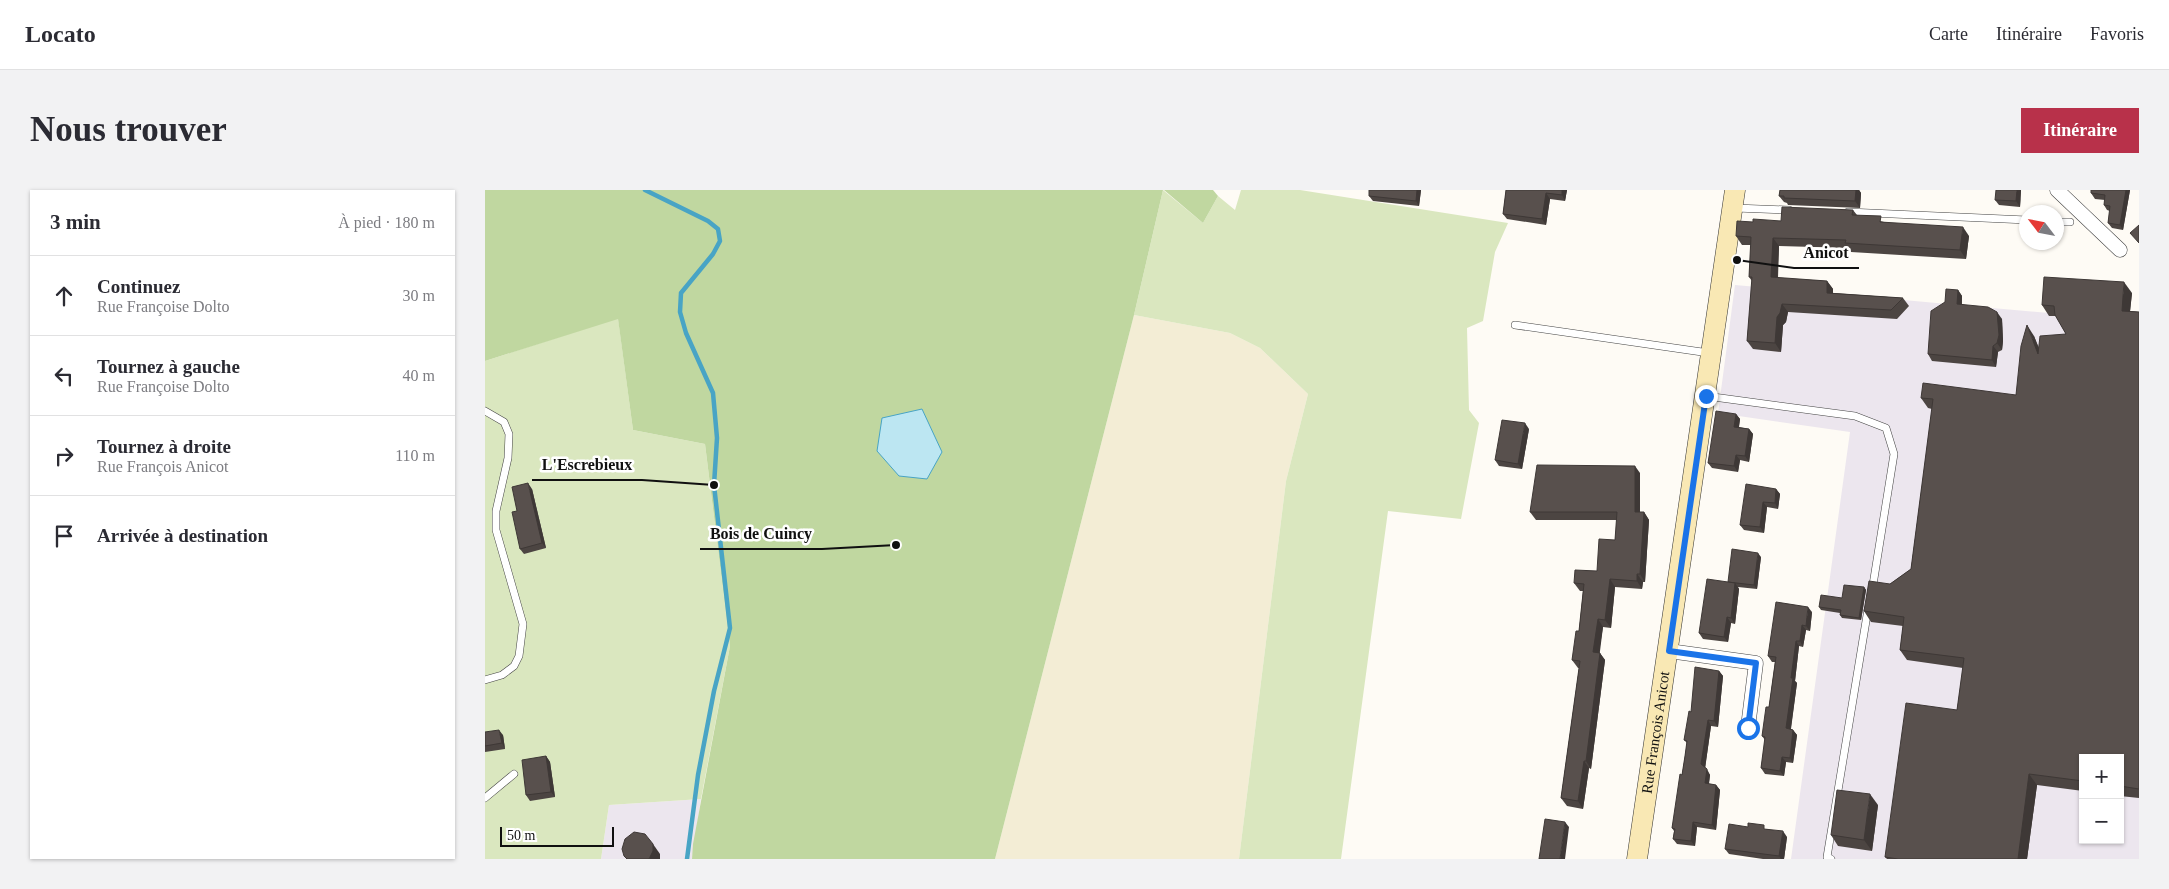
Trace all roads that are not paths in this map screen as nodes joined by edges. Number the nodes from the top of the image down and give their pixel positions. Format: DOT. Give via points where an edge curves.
graph roads {
  1 [pos="2057,190"];
  2 [pos="1734,199"];
  3 [pos="1801,210"];
  4 [pos="1840,212"];
  5 [pos="2019,220"];
  6 [pos="2064,222"];
  7 [pos="2071,222"];
  8 [pos="2120,250"];
  9 [pos="1515,325"];
  10 [pos="1711,354"];
  11 [pos="1706,396"];
  12 [pos="485,412"];
  13 [pos="1669,651"];
  14 [pos="485,680"];
  15 [pos="1748,728"];
  16 [pos="513,774"];
  17 [pos="485,798"];
  18 [pos="1637,859"];
  19 [pos="1831,859"];
  1 -- 8 [label="street"];
  2 -- 3 [label="lane"];
  2 -- 10 [label="street, Rue François Anicot"];
  4 -- 5 [label="lane"];
  6 -- 7 [label="lane"];
  9 -- 10 [label="lane"];
  10 -- 11 [label="street, Rue François Anicot"];
  11 -- 13 [label="street, Rue François Anicot"];
  11 -- 19 [label="lane" via="1855,416 1885,428 1895,454 1827,857"];
  12 -- 14 [label="lane" via="504,422 509,434 508,458 496,511 496,530 523,624 519,656 514,666 502,675"];
  13 -- 15 [label="street" via="1756,663"];
  13 -- 18 [label="street, Rue François Anicot"];
  16 -- 17 [label="lane"];
}
